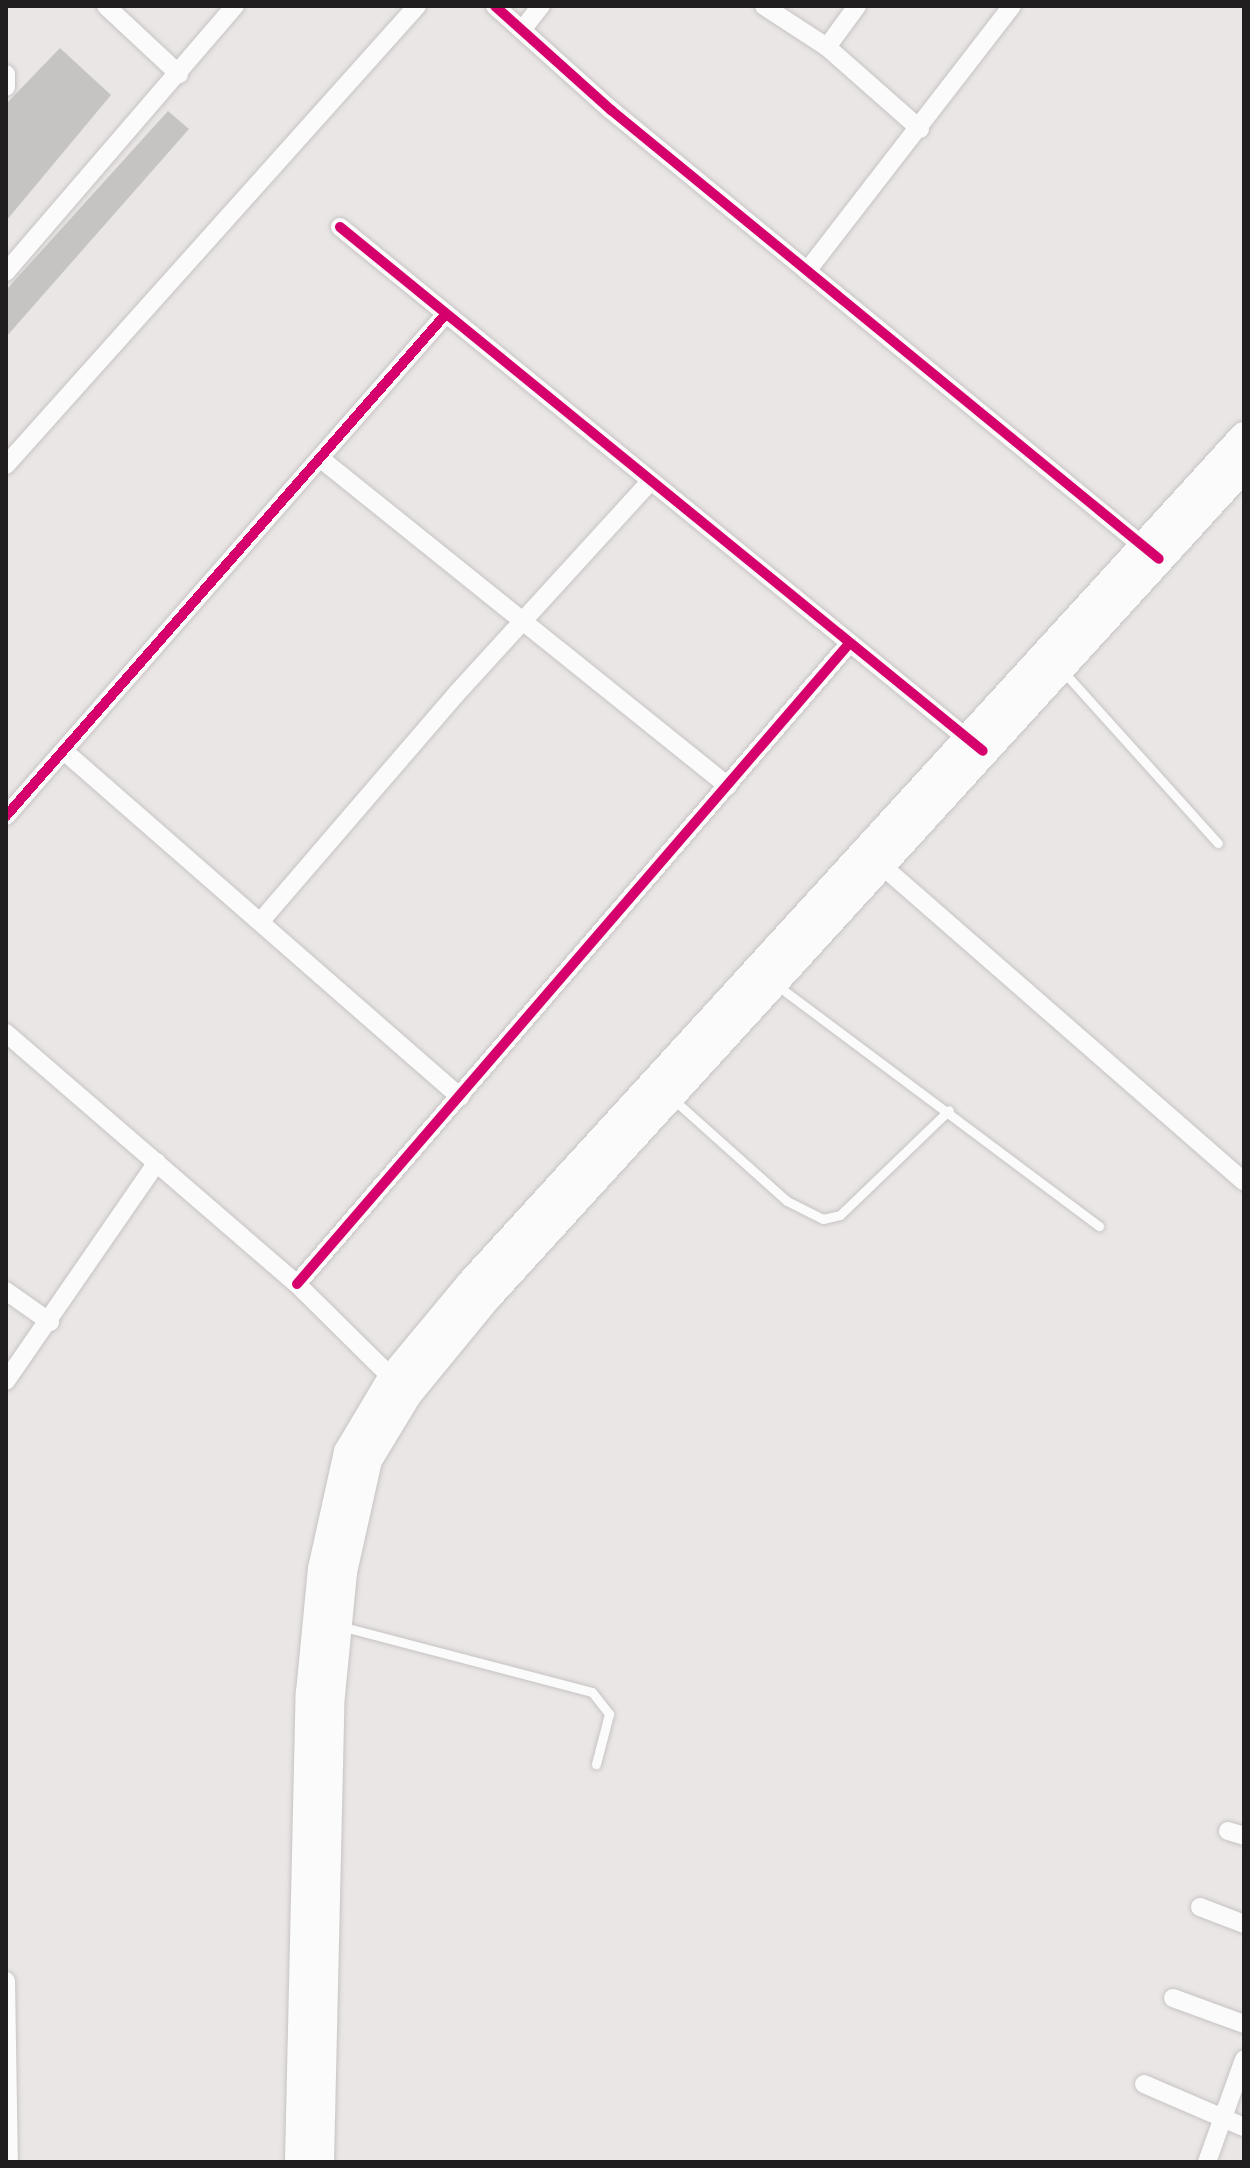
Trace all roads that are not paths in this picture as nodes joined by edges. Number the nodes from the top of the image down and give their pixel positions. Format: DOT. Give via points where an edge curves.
graph roads {
  1 [pos="106,6"];
  2 [pos="235,6"];
  3 [pos="417,6"];
  4 [pos="495,6"];
  5 [pos="541,6"];
  6 [pos="764,6"];
  7 [pos="857,6"];
  8 [pos="1012,6"];
  9 [pos="522,30"];
  10 [pos="827,47"];
  11 [pos="6,74"];
  12 [pos="179,74"];
  13 [pos="6,87"];
  14 [pos="920,129"];
  15 [pos="340,227"];
  16 [pos="807,271"];
  17 [pos="6,272"];
  18 [pos="446,314"];
  19 [pos="1244,436"];
  20 [pos="321,459"];
  21 [pos="6,465"];
  22 [pos="1244,467"];
  23 [pos="650,482"];
  24 [pos="1152,553"];
  25 [pos="523,622"];
  26 [pos="848,645"];
  27 [pos="1060,667"];
  28 [pos="974,744"];
  29 [pos="64,751"];
  30 [pos="728,786"];
  31 [pos="6,816"];
  32 [pos="1218,843"];
  33 [pos="880,864"];
  34 [pos="260,922"];
  35 [pos="772,981"];
  36 [pos="6,1033"];
  37 [pos="660,1088"];
  38 [pos="460,1097"];
  39 [pos="949,1110"];
  40 [pos="157,1162"];
  41 [pos="1244,1181"];
  42 [pos="1099,1226"];
  43 [pos="297,1284"];
  44 [pos="6,1291"];
  45 [pos="50,1322"];
  46 [pos="6,1381"];
  47 [pos="400,1386"];
  48 [pos="336,1625"];
  49 [pos="596,1764"];
  50 [pos="1200,1907"];
  51 [pos="1244,1924"];
  52 [pos="6,1981"];
  53 [pos="1173,1998"];
  54 [pos="1244,2024"];
  55 [pos="1244,2059"];
  56 [pos="1144,2084"];
  57 [pos="1223,2118"];
  58 [pos="1244,2127"];
  59 [pos="9,2162"];
  60 [pos="299,2162"];
  61 [pos="320,2162"];
  62 [pos="1207,2162"];
  1 -- 12 [label="street"];
  2 -- 12 [label="street"];
  3 -- 21 [label="street"];
  4 -- 9 [label="street"];
  5 -- 9 [label="street"];
  6 -- 10 [label="street"];
  7 -- 10 [label="street"];
  8 -- 14 [label="street"];
  9 -- 16 [label="street"];
  10 -- 14 [label="street"];
  11 -- 13 [label="street"];
  12 -- 17 [label="street"];
  14 -- 16 [label="street"];
  15 -- 18 [label="street"];
  16 -- 24 [label="street"];
  18 -- 20 [label="street"];
  18 -- 23 [label="street"];
  19 -- 24 [label="main road"];
  20 -- 25 [label="street"];
  20 -- 29 [label="street"];
  22 -- 24 [label="main road"];
  23 -- 25 [label="street"];
  23 -- 26 [label="street"];
  24 -- 27 [label="main road"];
  24 -- 28 [label="main road"];
  25 -- 30 [label="street"];
  25 -- 34 [label="street"];
  26 -- 28 [label="street"];
  26 -- 30 [label="street"];
  27 -- 28 [label="main road"];
  27 -- 32 [label="lane"];
  28 -- 33 [label="main road"];
  28 -- 37 [label="main road"];
  29 -- 31 [label="street"];
  29 -- 34 [label="street"];
  30 -- 38 [label="street"];
  33 -- 35 [label="main road"];
  33 -- 41 [label="street"];
  34 -- 38 [label="street"];
  35 -- 37 [label="main road"];
  35 -- 39 [label="lane"];
  36 -- 40 [label="street"];
  37 -- 39 [label="lane" via="787,1201 823,1219 840,1215"];
  37 -- 47 [label="main road"];
  38 -- 43 [label="street"];
  39 -- 42 [label="lane"];
  40 -- 43 [label="street"];
  40 -- 45 [label="street"];
  43 -- 47 [label="street"];
  44 -- 45 [label="street"];
  45 -- 46 [label="street"];
  47 -- 48 [label="main road" via="368,1460"];
  47 -- 60 [label="main road" via="348,1452 315,1623"];
  48 -- 49 [label="lane" via="592,1692 609,1714"];
  48 -- 61 [label="main road"];
  50 -- 51 [label="street"];
  52 -- 59 [label="street"];
  53 -- 54 [label="street"];
  55 -- 57 [label="street"];
  56 -- 57 [label="street"];
  57 -- 58 [label="street"];
  57 -- 62 [label="street"];
}
